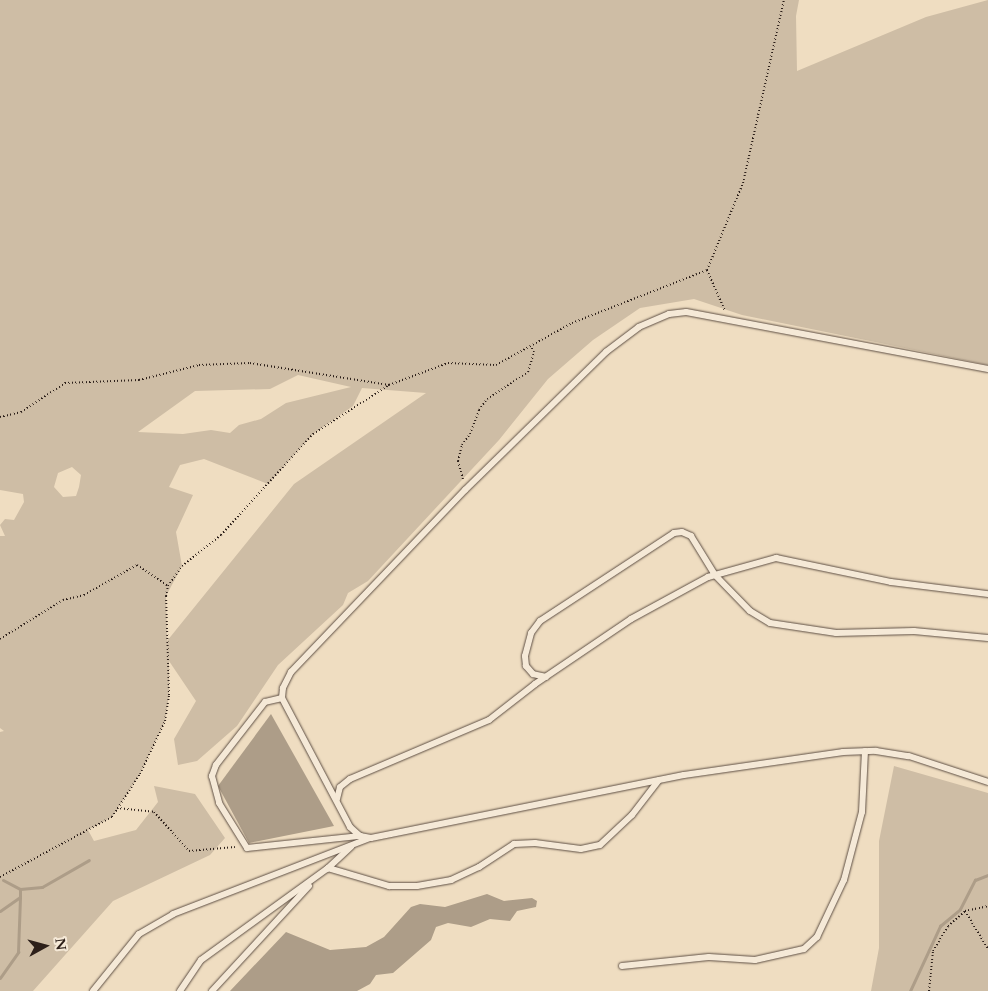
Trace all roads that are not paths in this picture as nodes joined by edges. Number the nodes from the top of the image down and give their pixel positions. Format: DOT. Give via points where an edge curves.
graph roads {
  1 [pos="988,369"];
  2 [pos="715,575"];
  3 [pos="988,594"];
  4 [pos="988,638"];
  5 [pos="546,677"];
  6 [pos="282,698"];
  7 [pos="865,751"];
  8 [pos="660,780"];
  9 [pos="988,782"];
  10 [pos="337,799"];
  11 [pos="360,836"];
  12 [pos="371,838"];
  13 [pos="354,844"];
  14 [pos="328,868"];
  15 [pos="622,966"];
  16 [pos="93,991"];
  17 [pos="180,991"];
  18 [pos="212,991"];
  1 -- 6 [label="lane" via="686,312 669,314 639,327 600,356 465,490 291,672"];
  2 -- 3 [label="lane" via="776,558 891,582"];
  2 -- 4 [label="lane" via="750,611 770,623 790,628 836,633 914,631"];
  2 -- 5 [label="lane" via="631,619"];
  2 -- 5 [label="lane" via="691,536 674,533 540,621 531,633 524,656 526,666 534,674"];
  5 -- 10 [label="lane" via="489,720 350,779 340,787"];
  6 -- 10 [label="lane"];
  6 -- 11 [label="lane" via="266,702 216,765 212,776 219,803 245,846 254,850"];
  7 -- 8 [label="lane"];
  7 -- 9 [label="lane" via="909,756"];
  7 -- 15 [label="lane" via="862,812 844,880 817,937 804,949 754,960 710,957"];
  8 -- 12 [label="lane"];
  8 -- 14 [label="lane" via="632,815 600,845 581,849 535,843 514,844 451,880 417,886 389,886"];
  10 -- 11 [label="lane" via="350,826"];
  11 -- 12 [label="lane"];
  12 -- 13 [label="lane"];
  13 -- 14 [label="lane"];
  13 -- 16 [label="lane" via="249,887 209,897 173,914 139,934"];
  14 -- 17 [label="lane" via="201,960"];
  14 -- 18 [label="lane"];
}
